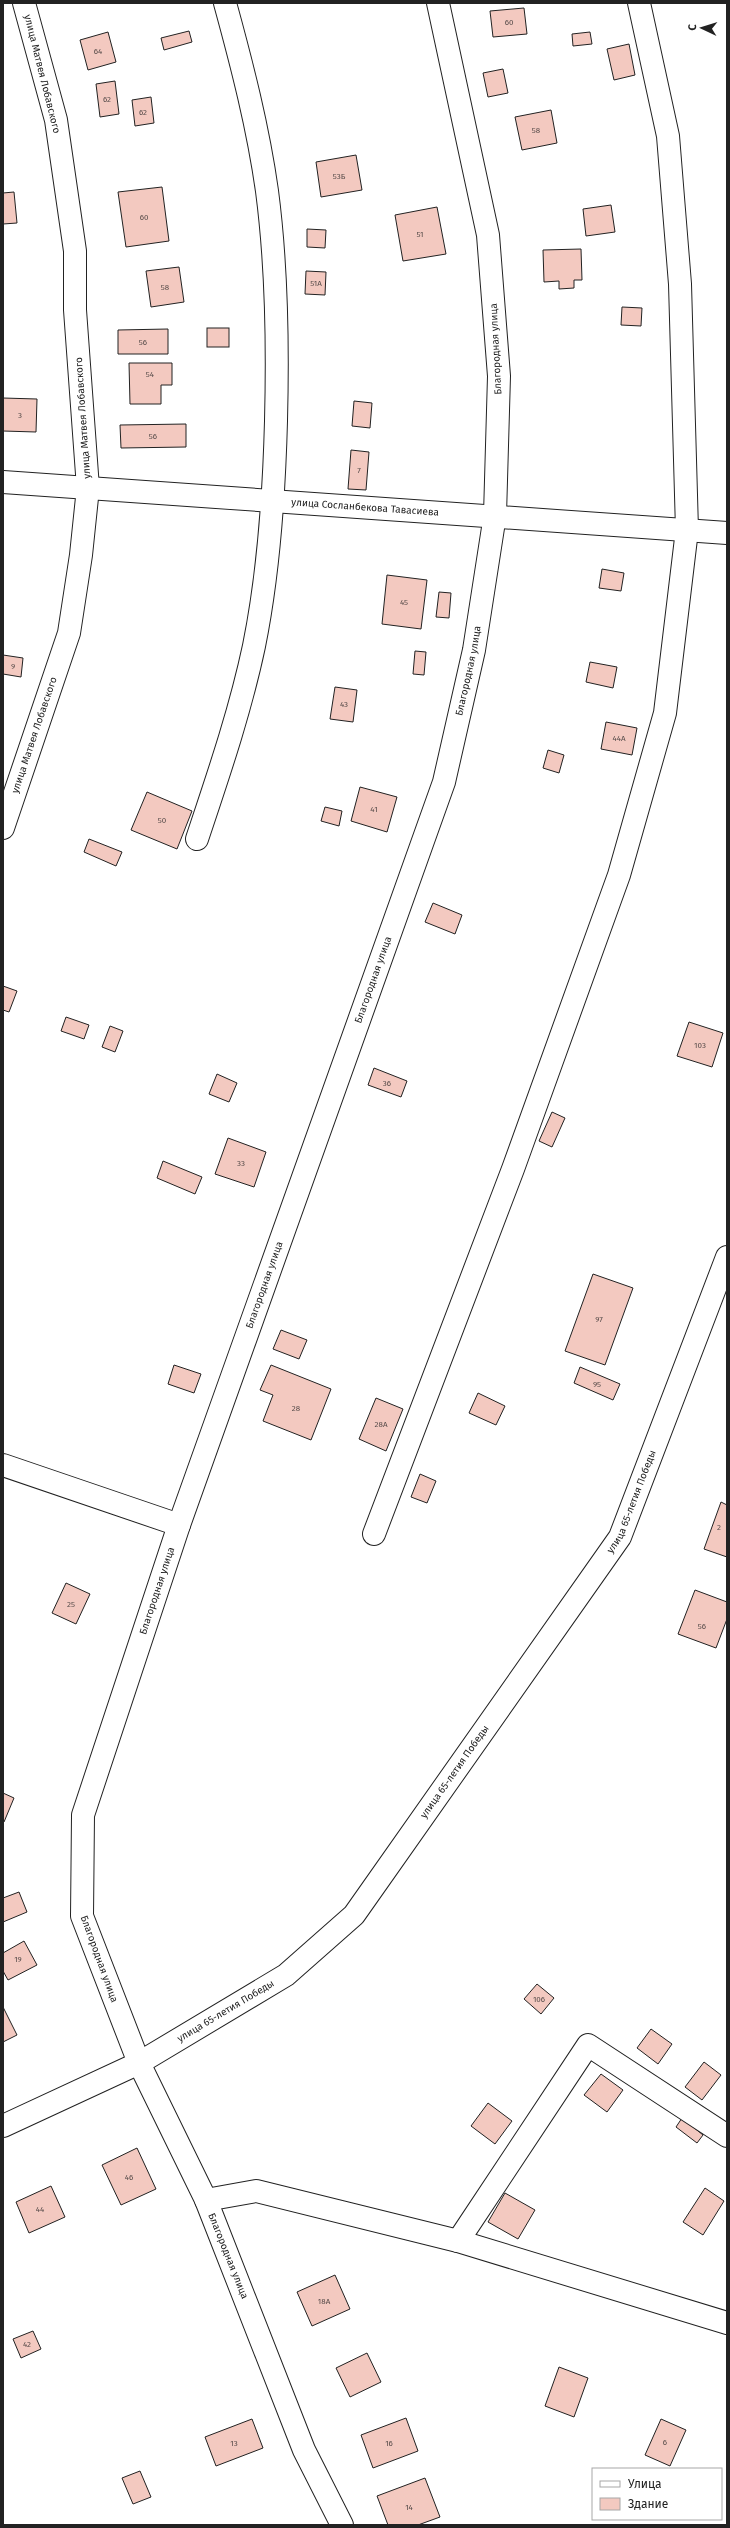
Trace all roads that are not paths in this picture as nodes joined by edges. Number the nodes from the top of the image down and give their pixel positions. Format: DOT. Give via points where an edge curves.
graph roads {
  1 [pos="24,3"];
  2 [pos="225,3"];
  3 [pos="438,3"];
  4 [pos="639,3"];
  5 [pos="3,482"];
  6 [pos="88,488"];
  7 [pos="274,502"];
  8 [pos="495,515"];
  9 [pos="687,530"];
  10 [pos="727,533"];
  11 [pos="3,828"];
  12 [pos="197,839"];
  13 [pos="727,1257"];
  14 [pos="723,1278"];
  15 [pos="3,1465"];
  16 [pos="179,1525"];
  17 [pos="374,1534"];
  18 [pos="139,2063"];
  19 [pos="3,2126"];
  20 [pos="727,2136"];
  21 [pos="206,2200"];
  22 [pos="458,2241"];
  23 [pos="727,2323"];
  24 [pos="342,2525"];
  1 -- 6 [label="street, улица Матвея Лобавского" via="56,120 75,251 75,310"];
  2 -- 7 [label="street" via="257,135 272,234 278,378"];
  3 -- 8 [label="street, Благородная улица" via="488,235 499,376"];
  4 -- 9 [label="street" via="668,136 680,284"];
  5 -- 6 [label="street, улица Сосланбекова Тавасиева"];
  6 -- 7 [label="street, улица Сосланбекова Тавасиева"];
  6 -- 11 [label="street, улица Матвея Лобавского" via="69,633"];
  7 -- 8 [label="street, улица Сосланбекова Тавасиева"];
  7 -- 12 [label="street" via="265,582 253,648 223,762"];
  8 -- 9 [label="street, улица Сосланбекова Тавасиева"];
  8 -- 16 [label="street, Благородная улица" via="474,650 444,782"];
  9 -- 10 [label="street, улица Сосланбекова Тавасиева"];
  9 -- 17 [label="street" via="665,713 619,875 513,1169"];
  13 -- 14 [label="street, улица 65-летия Победы"];
  14 -- 18 [label="street, улица 65-летия Победы" via="620,1537 354,1915 286,1975"];
  15 -- 16 [label="street"];
  16 -- 18 [label="street, Благородная улица" via="83,1815 82,1916"];
  18 -- 19 [label="street, улица 65-летия Победы"];
  18 -- 21 [label="street, Благородная улица"];
  20 -- 22 [label="street" via="588,2045"];
  21 -- 22 [label="street" via="256,2192"];
  21 -- 24 [label="street, Благородная улица" via="304,2450"];
  22 -- 23 [label="street"];
}
